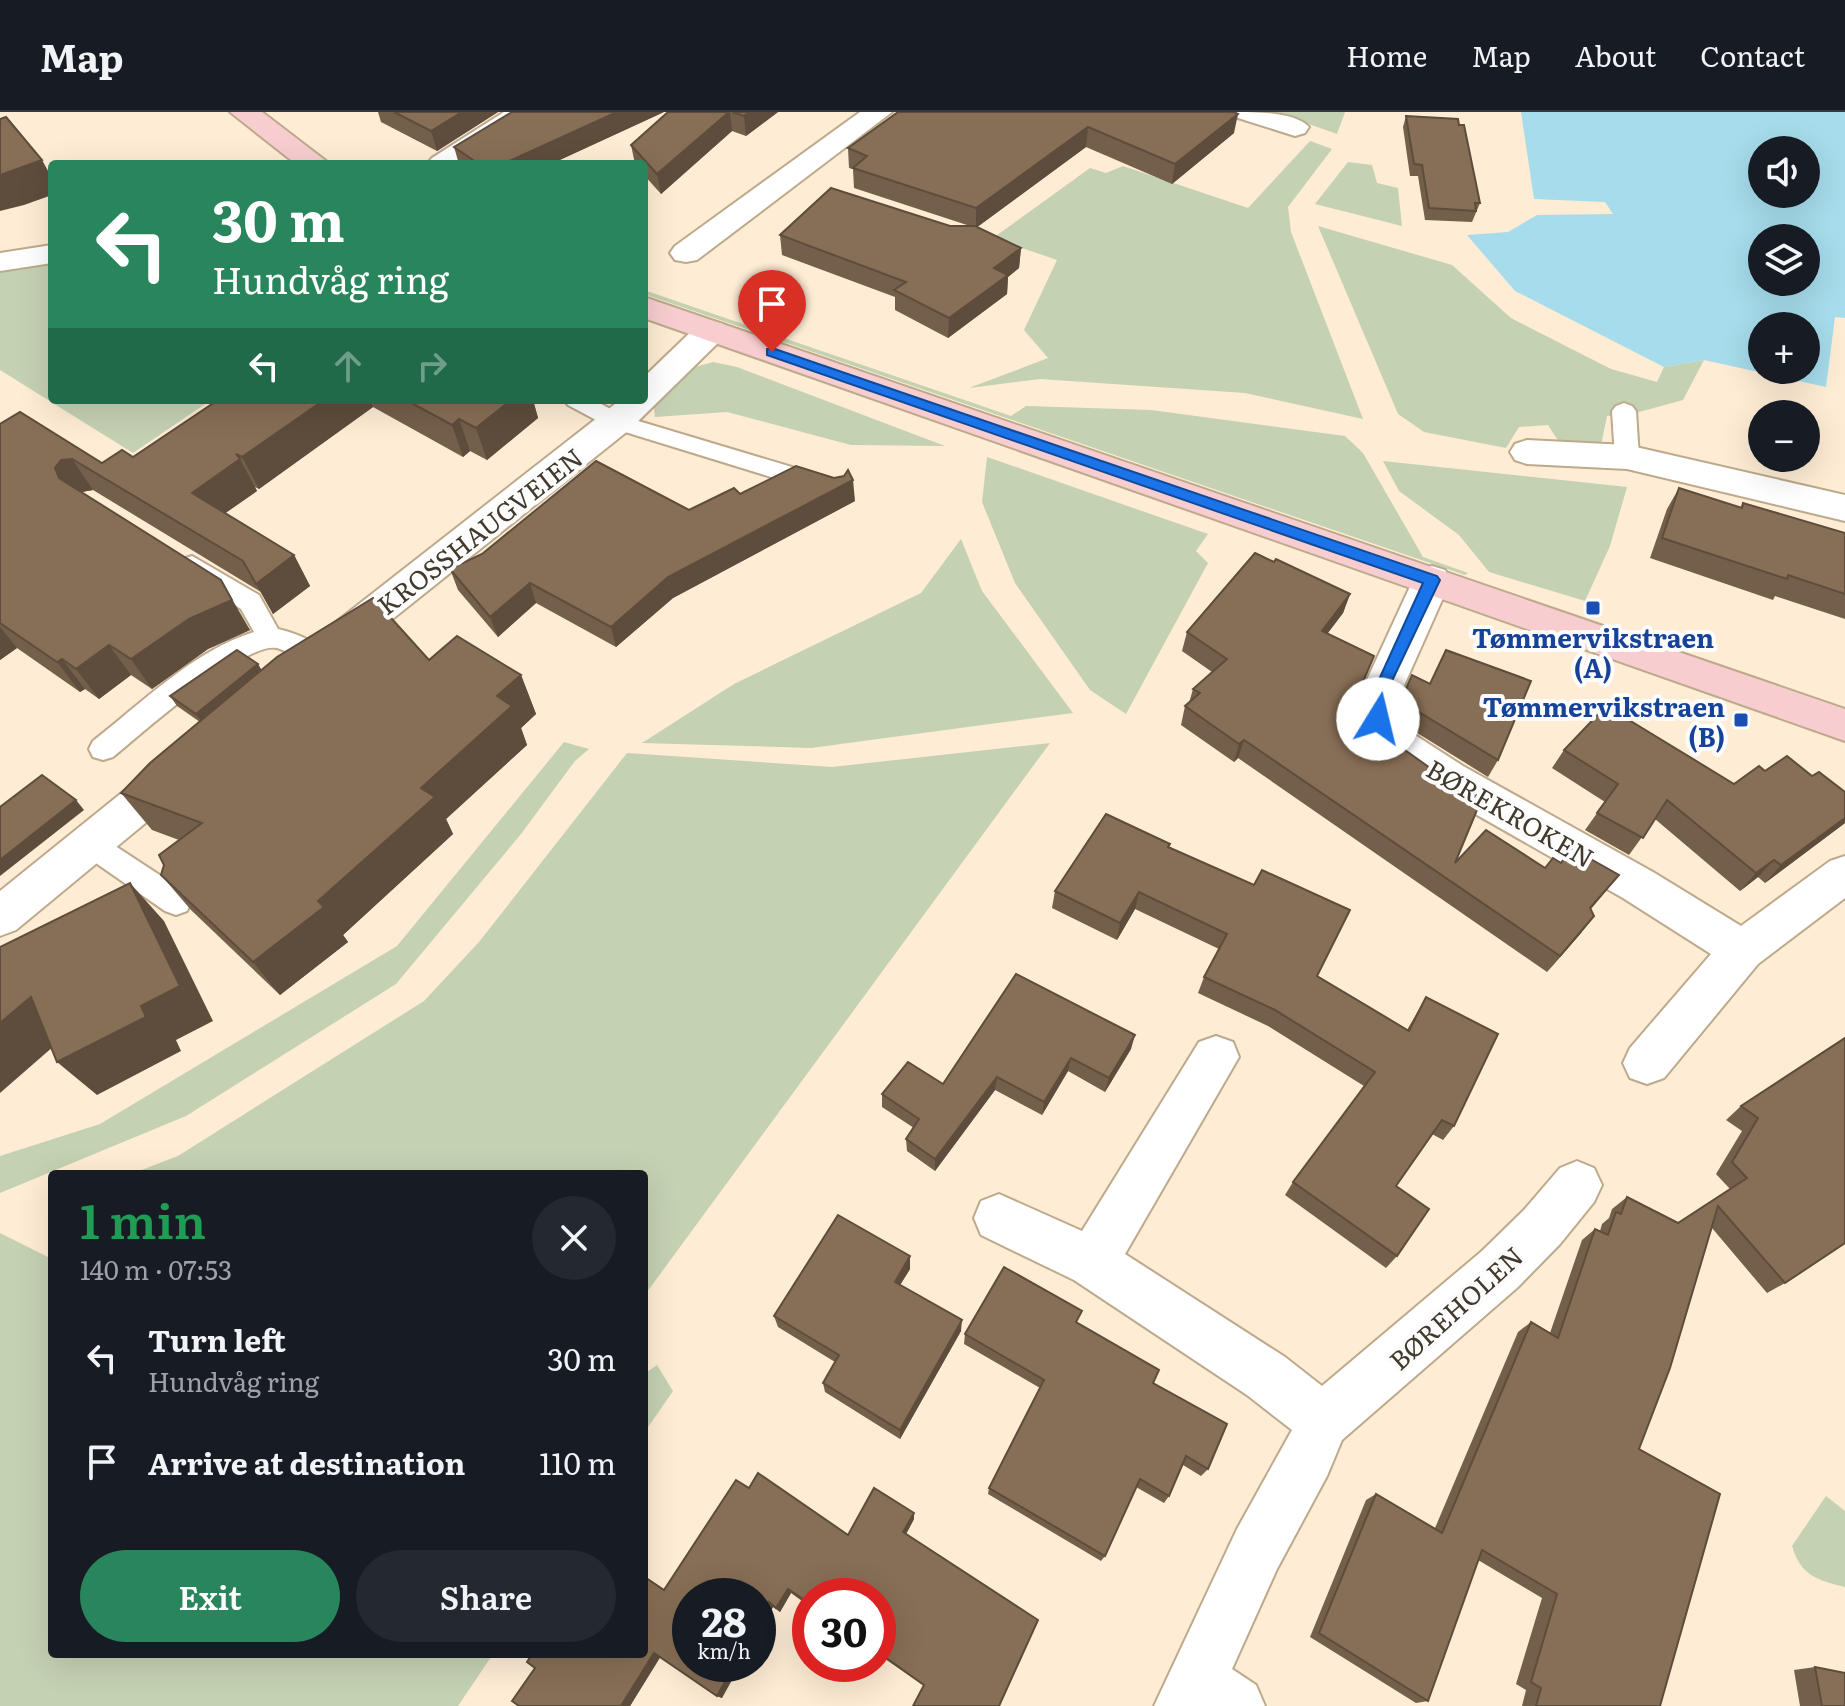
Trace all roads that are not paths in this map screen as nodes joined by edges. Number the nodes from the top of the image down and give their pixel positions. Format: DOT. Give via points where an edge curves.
graph roads {
  1 [pos="244,112"];
  2 [pos="524,112"];
  3 [pos="878,112"];
  4 [pos="1248,112"];
  5 [pos="1295,127"];
  6 [pos="310,160"];
  7 [pos="448,160"];
  8 [pos="787,180"];
  9 [pos="817,190"];
  10 [pos="686,253"];
  11 [pos="48,255"];
  12 [pos="0,262"];
  13 [pos="648,308"];
  14 [pos="711,331"];
  15 [pos="648,392"];
  16 [pos="634,406"];
  17 [pos="1624,411"];
  18 [pos="1527,452"];
  19 [pos="1627,457"];
  20 [pos="836,488"];
  21 [pos="1845,508"];
  22 [pos="171,552"];
  23 [pos="1432,580"];
  24 [pos="270,638"];
  25 [pos="304,668"];
  26 [pos="1845,725"];
  27 [pos="209,746"];
  28 [pos="103,749"];
  29 [pos="90,844"];
  30 [pos="1845,874"];
  31 [pos="176,902"];
  32 [pos="0,917"];
  33 [pos="1742,950"];
  34 [pos="1216,1057"];
  35 [pos="1647,1063"];
  36 [pos="1577,1185"];
  37 [pos="999,1218"];
  38 [pos="1092,1262"];
  39 [pos="1323,1421"];
  40 [pos="1205,1698"];
  1 -- 6 [label="main road"];
  2 -- 7 [label="street"];
  3 -- 8 [label="street"];
  4 -- 5 [label="street"];
  8 -- 9 [label="street"];
  8 -- 10 [label="street"];
  11 -- 12 [label="street"];
  13 -- 14 [label="main road"];
  14 -- 15 [label="street, KROSSHAUGVEIEN"];
  14 -- 23 [label="main road"];
  16 -- 20 [label="lane"];
  16 -- 25 [label="street, KROSSHAUGVEIEN"];
  17 -- 19 [label="lane"];
  18 -- 19 [label="street"];
  19 -- 21 [label="street"];
  22 -- 24 [label="lane" via="250,602"];
  23 -- 26 [label="main road"];
  23 -- 33 [label="street, BØREKROKEN" via="1374,708 1390,739"];
  24 -- 25 [label="lane, KROSSHAUGVEIEN" via="283,640"];
  24 -- 28 [label="lane" via="239,647"];
  27 -- 29 [label="street"];
  29 -- 31 [label="lane"];
  29 -- 32 [label="street"];
  30 -- 33 [label="street"];
  33 -- 35 [label="street"];
  34 -- 38 [label="street"];
  36 -- 39 [label="street, BØREHOLEN" via="1500,1269"];
  37 -- 38 [label="street"];
  38 -- 39 [label="street" via="1266,1376"];
  39 -- 40 [label="street, BØREHOLEN" via="1257,1549"];
}
